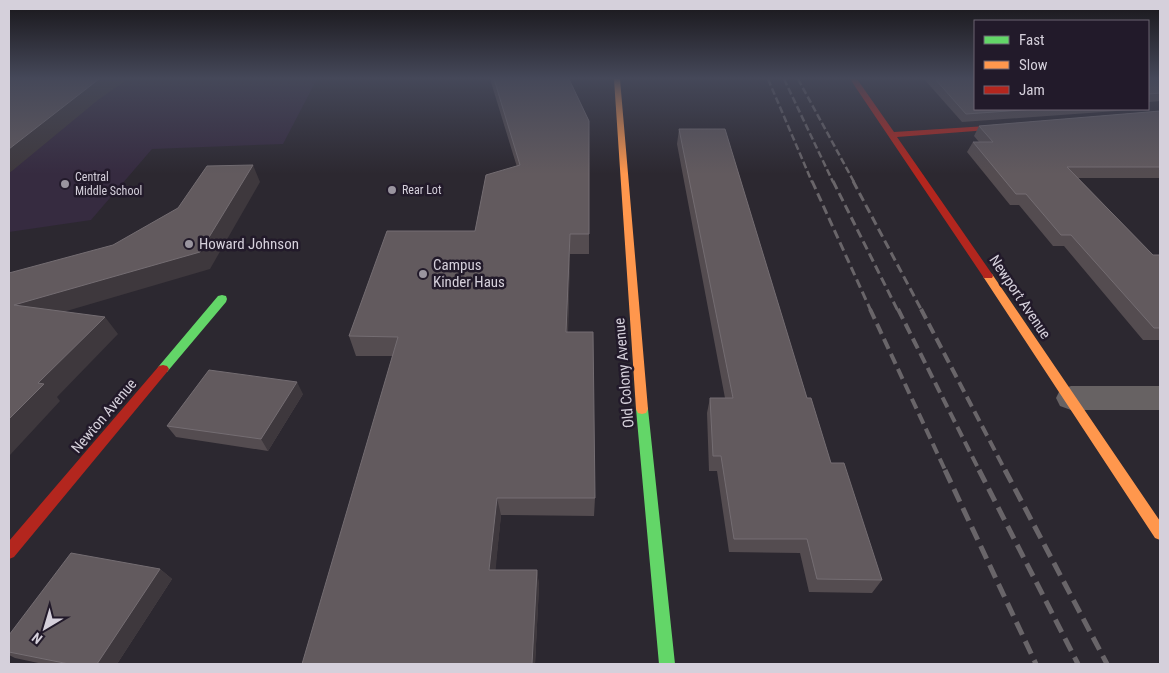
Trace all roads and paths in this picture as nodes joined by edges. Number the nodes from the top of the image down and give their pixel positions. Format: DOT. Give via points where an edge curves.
graph roads {
  1 [pos="619,110"];
  2 [pos="874,110"];
  3 [pos="1025,125"];
  4 [pos="890,135"];
  5 [pos="222,299"];
  6 [pos="1071,398"];
  7 [pos="1160,398"];
  8 [pos="1160,533"];
  9 [pos="9,552"];
  10 [pos="667,664"];
  1 -- 10 [label="street, Old Colony Avenue" via="642,412"];
  2 -- 4 [label="street, Newport Avenue"];
  3 -- 4 [label="street"];
  4 -- 6 [label="street, Newport Avenue"];
  5 -- 9 [label="street, Newton Avenue"];
  6 -- 7 [label="street"];
  6 -- 8 [label="street, Newport Avenue"];
}
